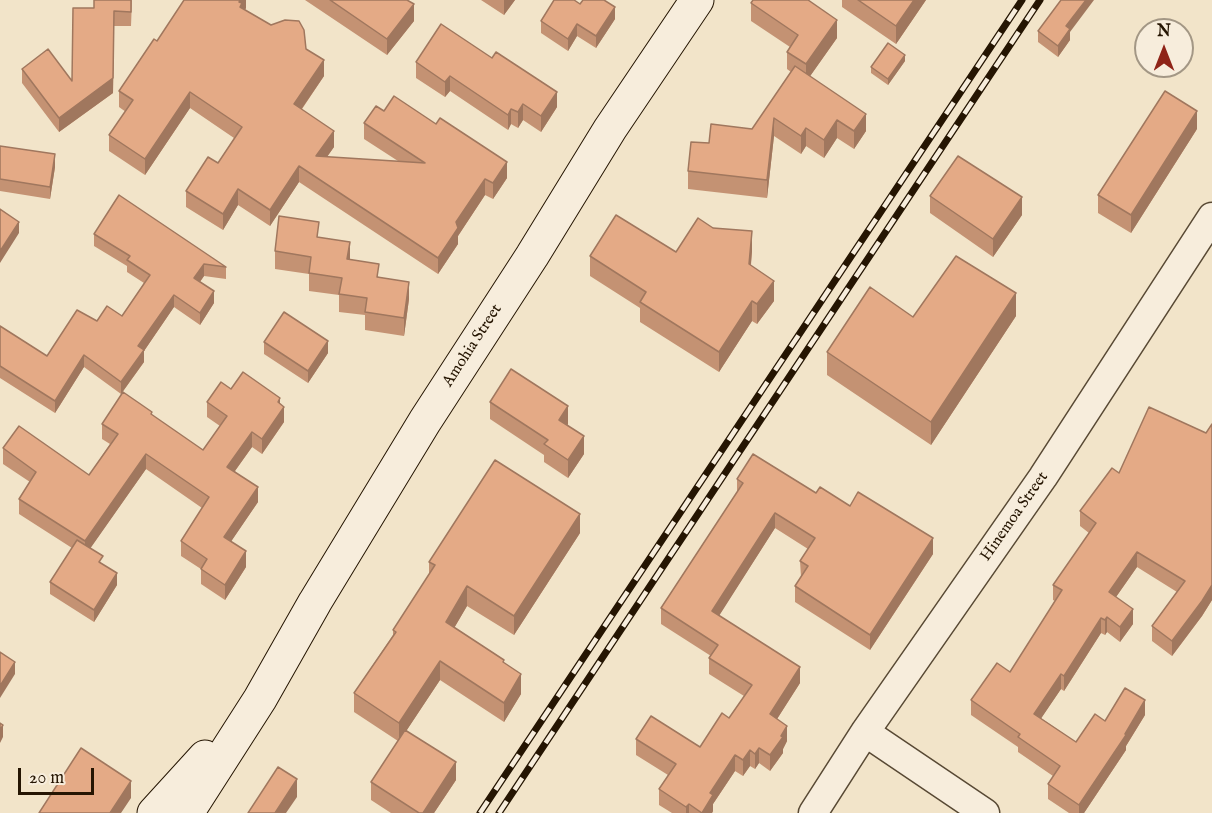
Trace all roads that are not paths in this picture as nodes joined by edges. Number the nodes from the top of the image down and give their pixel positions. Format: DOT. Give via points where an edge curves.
graph roads {
  1 [pos="697,0"];
  2 [pos="1212,217"];
  3 [pos="260,699"];
  4 [pos="865,732"];
  5 [pos="154,813"];
  6 [pos="187,813"];
  7 [pos="813,813"];
  8 [pos="985,813"];
  1 -- 3 [label="main road, Amohia Street" via="610,129 425,421"];
  2 -- 4 [label="street, Hinemoa Street" via="1043,477"];
  3 -- 5 [label="main road, Amohia Street"];
  3 -- 6 [label="main road, Amohia Street"];
  4 -- 7 [label="street, Hinemoa Street"];
  4 -- 8 [label="street"];
}
